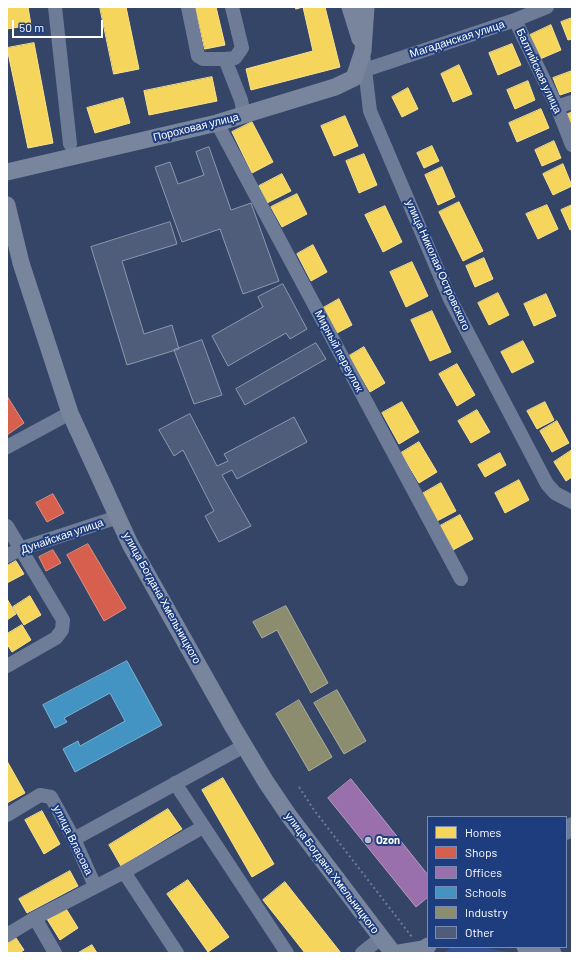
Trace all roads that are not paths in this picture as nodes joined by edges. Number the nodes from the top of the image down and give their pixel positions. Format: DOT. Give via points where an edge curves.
graph roads {
  1 [pos="55,7"];
  2 [pos="188,7"];
  3 [pos="232,7"];
  4 [pos="350,7"];
  5 [pos="366,7"];
  6 [pos="547,7"];
  7 [pos="515,20"];
  8 [pos="363,51"];
  9 [pos="225,59"];
  10 [pos="365,70"];
  11 [pos="572,102"];
  12 [pos="556,107"];
  13 [pos="244,115"];
  14 [pos="217,123"];
  15 [pos="70,144"];
  16 [pos="572,145"];
  17 [pos="7,172"];
  18 [pos="7,205"];
  19 [pos="70,413"];
  20 [pos="7,447"];
  21 [pos="572,502"];
  22 [pos="118,517"];
  23 [pos="7,526"];
  24 [pos="20,549"];
  25 [pos="7,556"];
  26 [pos="461,579"];
  27 [pos="7,666"];
  28 [pos="244,746"];
  29 [pos="175,783"];
  30 [pos="7,815"];
  31 [pos="204,826"];
  32 [pos="74,839"];
  33 [pos="124,872"];
  34 [pos="95,886"];
  35 [pos="35,918"];
  36 [pos="7,935"];
  37 [pos="382,938"];
  38 [pos="426,948"];
  39 [pos="530,948"];
  40 [pos="54,953"];
  41 [pos="177,953"];
  42 [pos="287,953"];
  43 [pos="362,953"];
  44 [pos="393,953"];
  45 [pos="399,953"];
  46 [pos="553,953"];
  1 -- 15 [label="street"];
  2 -- 9 [label="street" via="198,56 203,59"];
  3 -- 9 [label="street" via="242,48 235,58"];
  4 -- 8 [label="main road, улица Николая Островского"];
  5 -- 8 [label="main road, улица Николая Островского"];
  6 -- 7 [label="street, Магаданская улица"];
  7 -- 10 [label="street, Магаданская улица"];
  7 -- 12 [label="street, Балтийская улица"];
  8 -- 10 [label="street, улица Николая Островского"];
  8 -- 13 [label="main road, Пороховая улица" via="354,78 335,87"];
  9 -- 13 [label="street"];
  10 -- 21 [label="street, улица Николая Островского" via="370,111 450,298 547,484 555,493"];
  11 -- 12 [label="street"];
  12 -- 16 [label="street, Балтийская улица"];
  13 -- 14 [label="main road, Пороховая улица"];
  14 -- 17 [label="main road, Пороховая улица"];
  14 -- 26 [label="street, Мирный переулок"];
  18 -- 19 [label="main road, улица Богдана Хмельницкого" via="21,264"];
  19 -- 20 [label="street"];
  19 -- 22 [label="main road, улица Богдана Хмельницкого"];
  22 -- 24 [label="street, Дунайская улица"];
  22 -- 28 [label="main road, улица Богдана Хмельницкого" via="130,544"];
  23 -- 24 [label="street"];
  24 -- 25 [label="street, Дунайская улица"];
  24 -- 27 [label="street" via="63,620 62,630 56,638"];
  28 -- 29 [label="street"];
  28 -- 37 [label="main road, улица Богдана Хмельницкого" via="289,816"];
  29 -- 31 [label="street"];
  29 -- 32 [label="street"];
  30 -- 32 [label="street, улица Власова" via="40,795 47,795 54,800"];
  31 -- 33 [label="street"];
  31 -- 42 [label="street"];
  32 -- 34 [label="street, улица Власова"];
  33 -- 34 [label="street"];
  33 -- 41 [label="street"];
  34 -- 35 [label="street"];
  35 -- 36 [label="street"];
  35 -- 40 [label="street"];
  37 -- 43 [label="street"];
  37 -- 44 [label="main road, улица Богдана Хмельницкого"];
  38 -- 45 [label="main road"];
  39 -- 46 [label="main road"];
}
